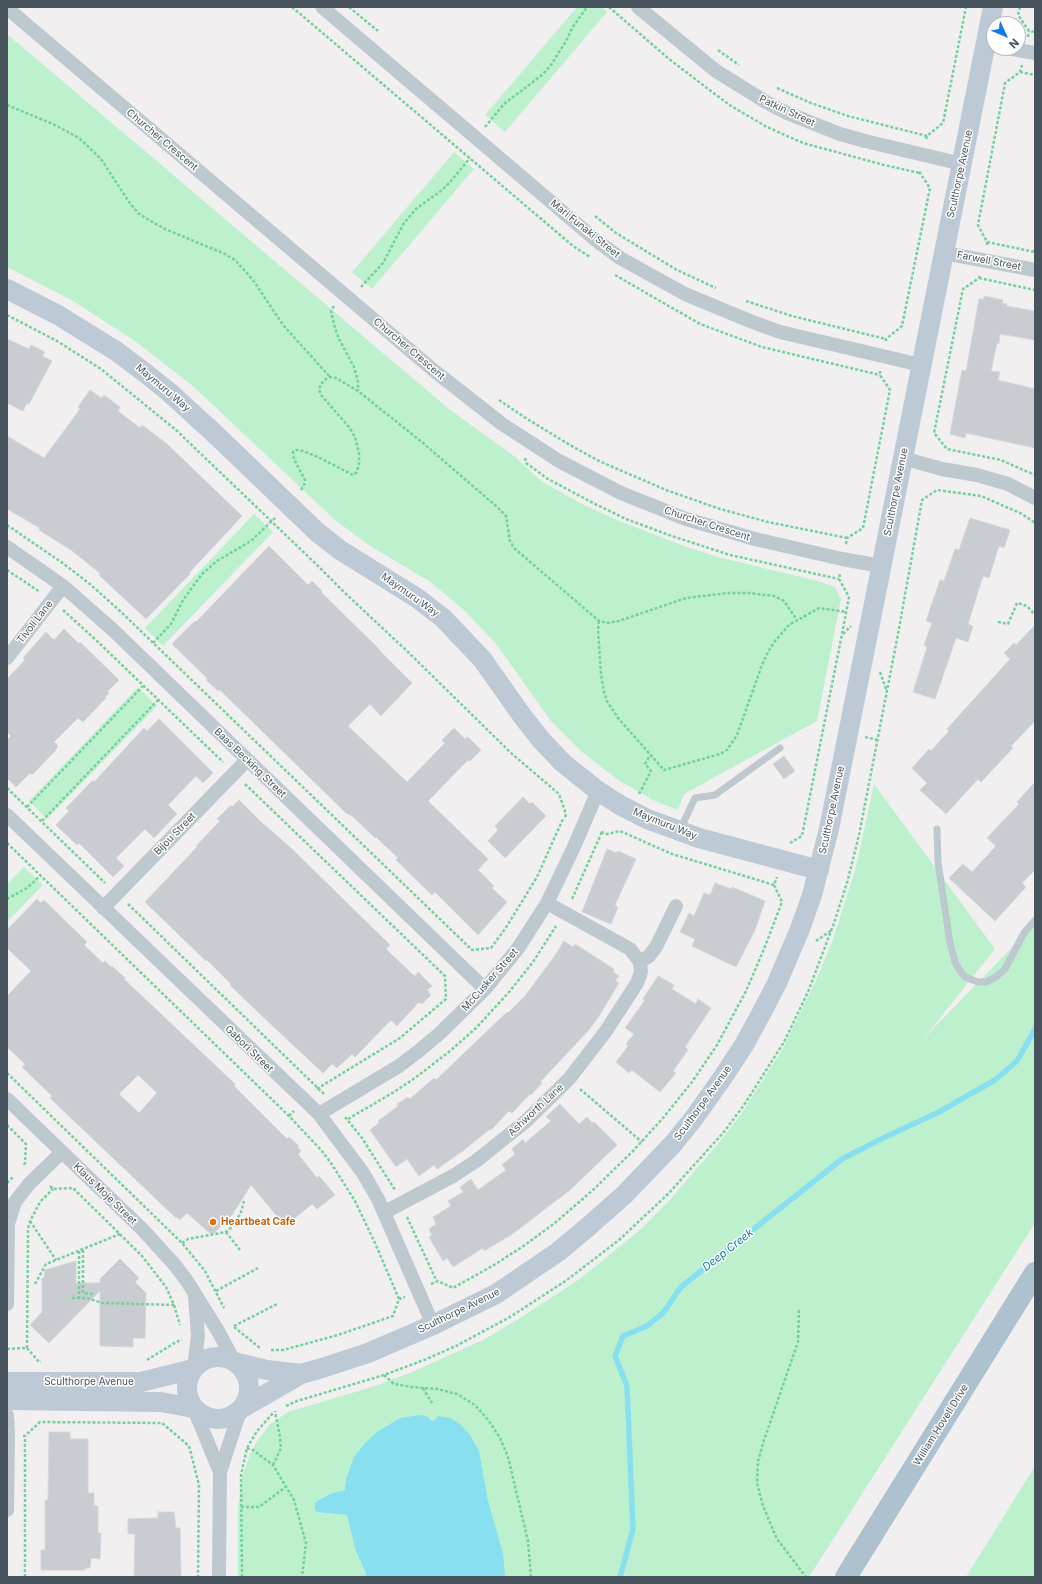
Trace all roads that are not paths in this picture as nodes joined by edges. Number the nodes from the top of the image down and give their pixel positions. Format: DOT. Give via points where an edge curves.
graph roads {
  1 [pos="322,7"];
  2 [pos="638,7"];
  3 [pos="7,8"];
  4 [pos="987,56"];
  5 [pos="962,164"];
  6 [pos="944,253"];
  7 [pos="1035,270"];
  8 [pos="7,289"];
  9 [pos="922,365"];
  10 [pos="902,458"];
  11 [pos="1035,498"];
  12 [pos="7,547"];
  13 [pos="882,566"];
  14 [pos="63,586"];
  15 [pos="7,658"];
  16 [pos="780,748"];
  17 [pos="247,760"];
  18 [pos="598,791"];
  19 [pos="7,815"];
  20 [pos="936,830"];
  21 [pos="680,831"];
  22 [pos="819,870"];
  23 [pos="547,903"];
  24 [pos="676,906"];
  25 [pos="103,908"];
  26 [pos="1035,920"];
  27 [pos="640,962"];
  28 [pos="485,989"];
  29 [pos="7,1099"];
  30 [pos="319,1114"];
  31 [pos="62,1152"];
  32 [pos="384,1212"];
  33 [pos="1035,1273"];
  34 [pos="195,1294"];
  35 [pos="7,1304"];
  36 [pos="433,1325"];
  37 [pos="236,1362"];
  38 [pos="193,1368"];
  39 [pos="301,1374"];
  40 [pos="7,1382"];
  41 [pos="7,1400"];
  42 [pos="193,1408"];
  43 [pos="241,1409"];
  44 [pos="7,1415"];
  45 [pos="220,1472"];
  46 [pos="7,1510"];
  47 [pos="219,1577"];
  48 [pos="846,1577"];
  1 -- 9 [label="street, Mari Funaki Street" via="620,258 685,294 780,332"];
  2 -- 5 [label="street, Patkin Street" via="716,71 766,102 840,134"];
  3 -- 13 [label="street, Churcher Crescent" via="432,369 502,424 559,461 621,493 686,519 755,539"];
  4 -- 5 [label="street, Sculthorpe Avenue"];
  5 -- 6 [label="street, Sculthorpe Avenue"];
  6 -- 7 [label="street, Farwell Street"];
  6 -- 9 [label="street, Sculthorpe Avenue"];
  8 -- 18 [label="street, Maymuru Way" via="58,315 116,351 144,372 216,435 317,532 443,618 482,659 542,741 563,763"];
  9 -- 10 [label="street, Sculthorpe Avenue"];
  10 -- 11 [label="street" via="1008,484"];
  10 -- 13 [label="street, Sculthorpe Avenue"];
  12 -- 14 [label="street, Baas Becking Street"];
  13 -- 22 [label="street, Sculthorpe Avenue"];
  14 -- 15 [label="street, Tivoli Lane"];
  14 -- 17 [label="street, Baas Becking Street" via="113,630"];
  16 -- 21 [label="lane" via="715,795 695,798"];
  17 -- 25 [label="street, Bijou Street"];
  17 -- 28 [label="street, Baas Becking Street"];
  18 -- 21 [label="street, Maymuru Way" via="630,811"];
  18 -- 23 [label="street, McCusker Street"];
  19 -- 25 [label="street, Gabori Street"];
  20 -- 26 [label="lane" via="950,943 954,962 965,977 986,982 996,977 1005,969 1024,933"];
  21 -- 22 [label="street, Maymuru Way"];
  22 -- 36 [label="street, Sculthorpe Avenue" via="800,929 778,983 744,1045 673,1144 624,1195 558,1252 496,1294"];
  23 -- 27 [label="street" via="623,944"];
  23 -- 28 [label="street, McCusker Street" via="519,947"];
  24 -- 27 [label="street" via="656,947"];
  25 -- 30 [label="street, Gabori Street"];
  27 -- 32 [label="street, Ashworth Lane" via="638,983 606,1031 569,1079 525,1122 453,1176"];
  28 -- 30 [label="street, McCusker Street" via="439,1034 399,1066"];
  29 -- 31 [label="street, Klaus Moje Street"];
  30 -- 32 [label="street, Gabori Street" via="363,1173"];
  31 -- 34 [label="street, Klaus Moje Street" via="158,1246 188,1281"];
  31 -- 35 [label="street" via="29,1184 15,1202 8,1224"];
  32 -- 36 [label="street, Gabori Street"];
  33 -- 48 [label="main road, William Hovell Drive"];
  34 -- 37 [label="street, Klaus Moje Street"];
  34 -- 38 [label="street, Klaus Moje Street" via="198,1336"];
  36 -- 39 [label="street, Sculthorpe Avenue" via="368,1352"];
  37 -- 38 [label="street" via="226,1358 208,1358"];
  37 -- 39 [label="street, Sculthorpe Avenue" via="267,1370"];
  37 -- 43 [label="street" via="247,1377 249,1385 247,1401"];
  38 -- 40 [label="street, Sculthorpe Avenue" via="141,1382"];
  38 -- 42 [label="street" via="186,1384 188,1400"];
  39 -- 43 [label="street, Sculthorpe Avenue"];
  41 -- 42 [label="street, Sculthorpe Avenue" via="153,1402"];
  42 -- 43 [label="street" via="211,1420 227,1418"];
  42 -- 45 [label="street"];
  43 -- 45 [label="street"];
  44 -- 46 [label="street"];
  45 -- 47 [label="street"];
}
